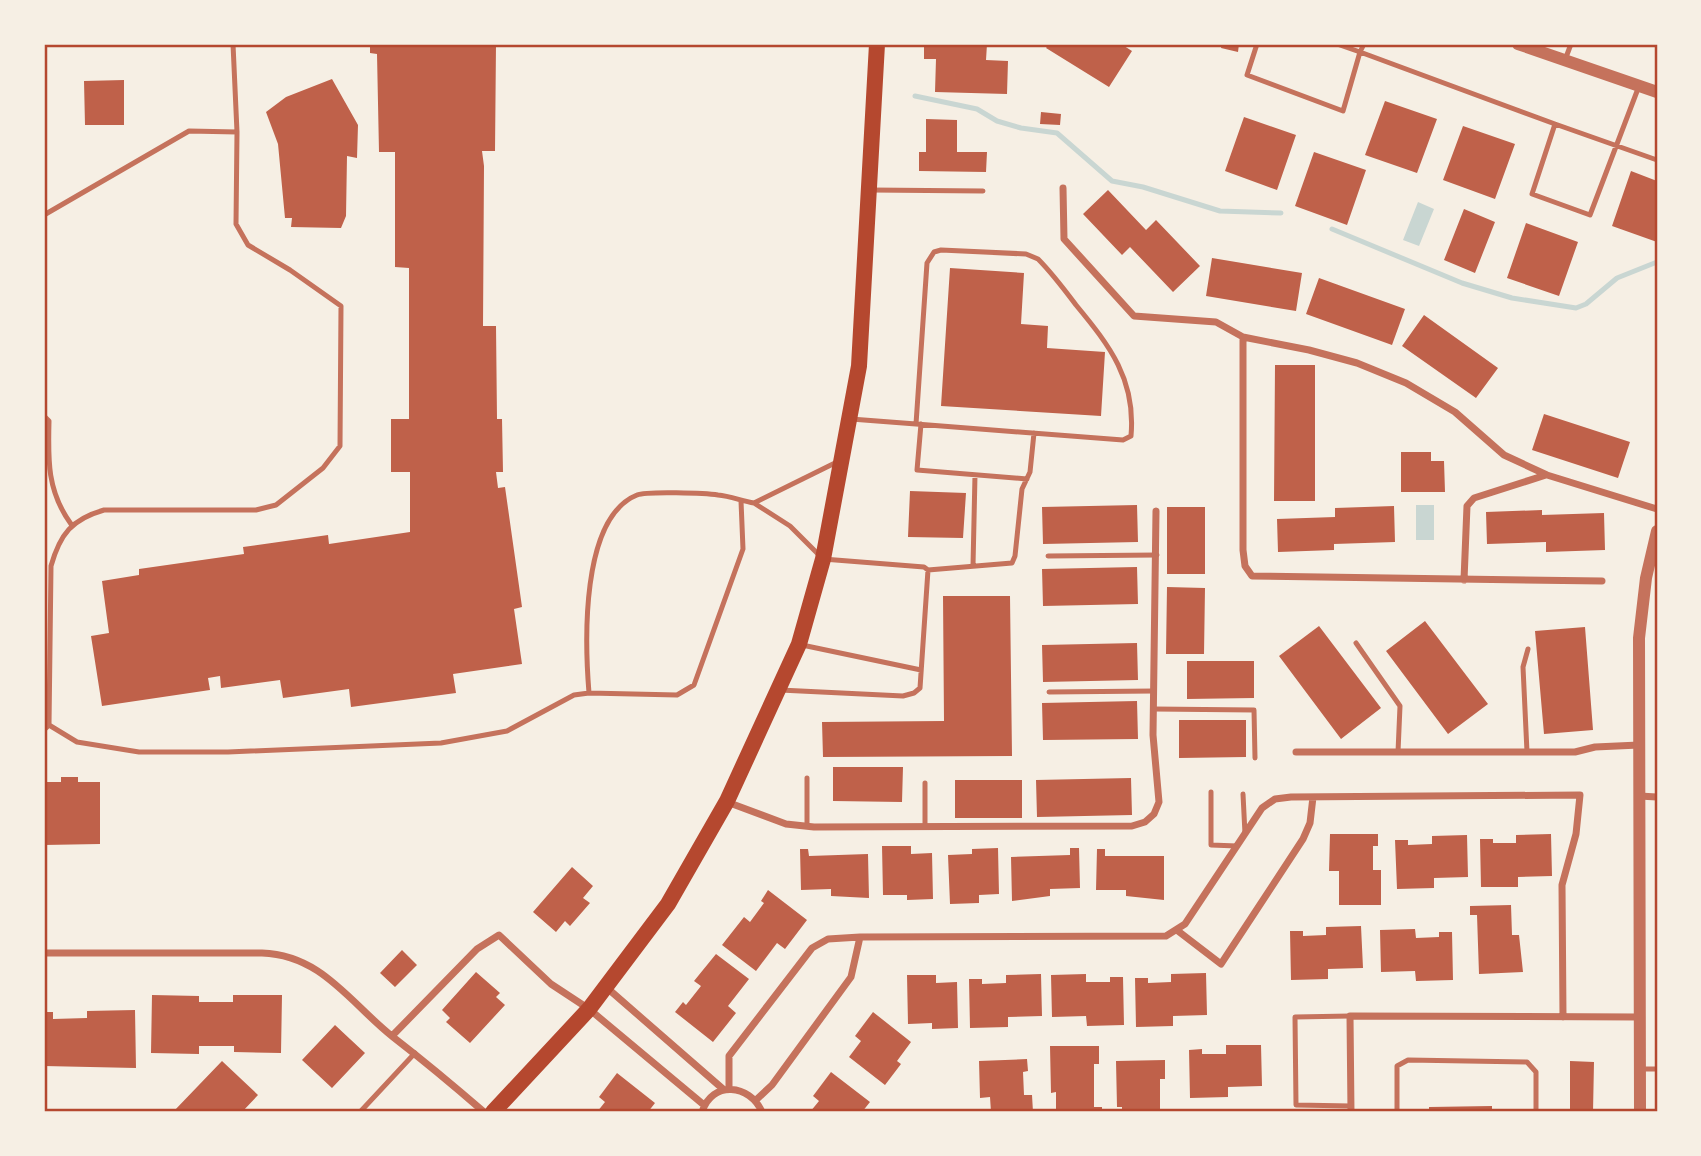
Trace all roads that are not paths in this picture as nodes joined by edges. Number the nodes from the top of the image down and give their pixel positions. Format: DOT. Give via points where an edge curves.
graph roads {
  1 [pos="233,44"];
  2 [pos="877,44"];
  3 [pos="1257,44"];
  4 [pos="1337,44"];
  5 [pos="1364,44"];
  6 [pos="1518,44"];
  7 [pos="1571,44"];
  8 [pos="1360,52"];
  9 [pos="1565,60"];
  10 [pos="1639,86"];
  11 [pos="1657,92"];
  12 [pos="1555,124"];
  13 [pos="237,132"];
  14 [pos="1616,147"];
  15 [pos="1657,160"];
  16 [pos="1063,188"];
  17 [pos="868,190"];
  18 [pos="983,191"];
  19 [pos="44,215"];
  20 [pos="1244,337"];
  21 [pos="44,415"];
  22 [pos="851,419"];
  23 [pos="918,424"];
  24 [pos="1034,433"];
  25 [pos="841,460"];
  26 [pos="975,475"];
  27 [pos="1547,475"];
  28 [pos="1027,479"];
  29 [pos="741,501"];
  30 [pos="754,503"];
  31 [pos="1657,509"];
  32 [pos="1156,511"];
  33 [pos="71,524"];
  34 [pos="1657,531"];
  35 [pos="1157,555"];
  36 [pos="1048,556"];
  37 [pos="823,559"];
  38 [pos="973,566"];
  39 [pos="928,570"];
  40 [pos="1464,580"];
  41 [pos="1602,581"];
  42 [pos="1356,643"];
  43 [pos="799,644"];
  44 [pos="1528,649"];
  45 [pos="921,670"];
  46 [pos="780,690"];
  47 [pos="1154,691"];
  48 [pos="1049,692"];
  49 [pos="589,693"];
  50 [pos="1154,709"];
  51 [pos="49,725"];
  52 [pos="44,730"];
  53 [pos="1639,745"];
  54 [pos="1296,752"];
  55 [pos="1398,752"];
  56 [pos="1527,752"];
  57 [pos="1255,758"];
  58 [pos="807,778"];
  59 [pos="925,783"];
  60 [pos="1211,792"];
  61 [pos="1243,794"];
  62 [pos="1639,796"];
  63 [pos="1313,797"];
  64 [pos="1657,797"];
  65 [pos="727,801"];
  66 [pos="807,826"];
  67 [pos="925,827"];
  68 [pos="1245,834"];
  69 [pos="1237,846"];
  70 [pos="1178,931"];
  71 [pos="860,937"];
  72 [pos="44,953"];
  73 [pos="606,988"];
  74 [pos="589,1009"];
  75 [pos="1350,1016"];
  76 [pos="1563,1017"];
  77 [pos="1639,1017"];
  78 [pos="393,1036"];
  79 [pos="416,1053"];
  80 [pos="1639,1069"];
  81 [pos="1657,1069"];
  82 [pos="726,1089"];
  83 [pos="756,1100"];
  84 [pos="703,1109"];
  85 [pos="1351,1109"];
  86 [pos="360,1112"];
  87 [pos="484,1112"];
  88 [pos="493,1112"];
  89 [pos="762,1112"];
  90 [pos="1397,1112"];
  91 [pos="1536,1112"];
  92 [pos="1640,1112"];
  1 -- 13 [label="lane"];
  2 -- 17 [label="main road"];
  3 -- 8 [label="lane" via="1247,75 1343,111"];
  4 -- 8 [label="lane"];
  5 -- 8 [label="lane"];
  6 -- 9 [label="street"];
  7 -- 9 [label="lane"];
  8 -- 12 [label="lane"];
  9 -- 10 [label="street"];
  10 -- 11 [label="street"];
  10 -- 14 [label="lane"];
  12 -- 14 [label="lane"];
  12 -- 14 [label="lane" via="1532,194 1590,215"];
  13 -- 19 [label="lane" via="189,131"];
  13 -- 33 [label="lane" via="236,224 248,245 341,306 340,446 323,468 276,505 256,510 104,510"];
  14 -- 15 [label="lane"];
  16 -- 20 [label="street" via="1064,239 1134,316 1216,322"];
  17 -- 18 [label="lane"];
  17 -- 22 [label="main road" via="859,366"];
  20 -- 27 [label="street" via="1309,349 1406,383 1455,412 1504,455"];
  20 -- 40 [label="street" via="1243,550 1252,576"];
  21 -- 33 [label="lane" via="49,421 50,482"];
  22 -- 23 [label="lane"];
  22 -- 25 [label="main road"];
  23 -- 24 [label="lane"];
  23 -- 24 [label="lane" via="930,257 942,250 1026,254 1046,267 1111,348 1129,390 1132,423 1131,436 1124,440"];
  23 -- 26 [label="lane" via="917,470"];
  24 -- 28 [label="lane"];
  25 -- 30 [label="lane"];
  25 -- 37 [label="main road"];
  26 -- 28 [label="lane"];
  26 -- 38 [label="lane"];
  27 -- 31 [label="street"];
  27 -- 40 [label="street" via="1474,498 1467,506"];
  28 -- 38 [label="lane" via="1012,563"];
  29 -- 30 [label="lane"];
  29 -- 49 [label="lane" via="743,549 694,685 677,695"];
  29 -- 49 [label="lane" via="719,495 638,494 614,514 599,547 587,596"];
  30 -- 37 [label="lane" via="790,526"];
  32 -- 35 [label="street"];
  33 -- 51 [label="lane" via="58,540 51,566"];
  34 -- 53 [label="street" via="1639,638"];
  35 -- 36 [label="lane"];
  35 -- 47 [label="street"];
  37 -- 39 [label="lane"];
  37 -- 43 [label="main road"];
  38 -- 39 [label="lane"];
  39 -- 45 [label="lane"];
  40 -- 41 [label="street"];
  42 -- 55 [label="lane" via="1400,706"];
  43 -- 45 [label="lane"];
  43 -- 46 [label="main road"];
  44 -- 56 [label="lane" via="1523,667"];
  45 -- 46 [label="lane" via="920,688 903,696"];
  46 -- 65 [label="main road"];
  47 -- 48 [label="lane"];
  47 -- 50 [label="street"];
  49 -- 51 [label="lane" via="574,695 507,731 441,743 139,752 77,742"];
  50 -- 57 [label="lane" via="1254,710"];
  50 -- 67 [label="street" via="1159,802 1145,822 1132,826"];
  51 -- 52 [label="lane"];
  53 -- 56 [label="street"];
  53 -- 62 [label="street"];
  54 -- 55 [label="street"];
  55 -- 56 [label="street"];
  58 -- 66 [label="lane"];
  59 -- 67 [label="lane"];
  60 -- 69 [label="lane" via="1211,845"];
  61 -- 68 [label="lane"];
  62 -- 64 [label="street"];
  62 -- 77 [label="street"];
  63 -- 68 [label="street" via="1275,799 1262,808"];
  63 -- 70 [label="street" via="1303,839 1221,964"];
  63 -- 76 [label="street" via="1580,795 1562,885"];
  65 -- 66 [label="street" via="786,824"];
  65 -- 73 [label="main road" via="668,904"];
  66 -- 67 [label="street"];
  68 -- 69 [label="street"];
  69 -- 70 [label="street"];
  70 -- 71 [label="street" via="1166,936"];
  71 -- 82 [label="street" via="828,939 812,948 729,1056"];
  71 -- 83 [label="street" via="851,977"];
  72 -- 78 [label="street" via="278,953 327,975"];
  73 -- 74 [label="main road"];
  73 -- 82 [label="street"];
  74 -- 78 [label="street" via="551,984 499,935 477,949"];
  74 -- 84 [label="street"];
  74 -- 88 [label="main road"];
  75 -- 76 [label="street"];
  75 -- 85 [label="street"];
  75 -- 85 [label="lane" via="1295,1017 1295,1055 1296,1105"];
  76 -- 77 [label="street"];
  77 -- 80 [label="street"];
  78 -- 79 [label="street"];
  79 -- 86 [label="lane"];
  79 -- 87 [label="street"];
  80 -- 81 [label="lane"];
  80 -- 92 [label="street"];
  82 -- 83 [label="street" via="747,1092"];
  82 -- 84 [label="street"];
  83 -- 89 [label="street"];
  90 -- 91 [label="lane" via="1397,1066 1408,1060 1527,1062 1536,1072"];
}
